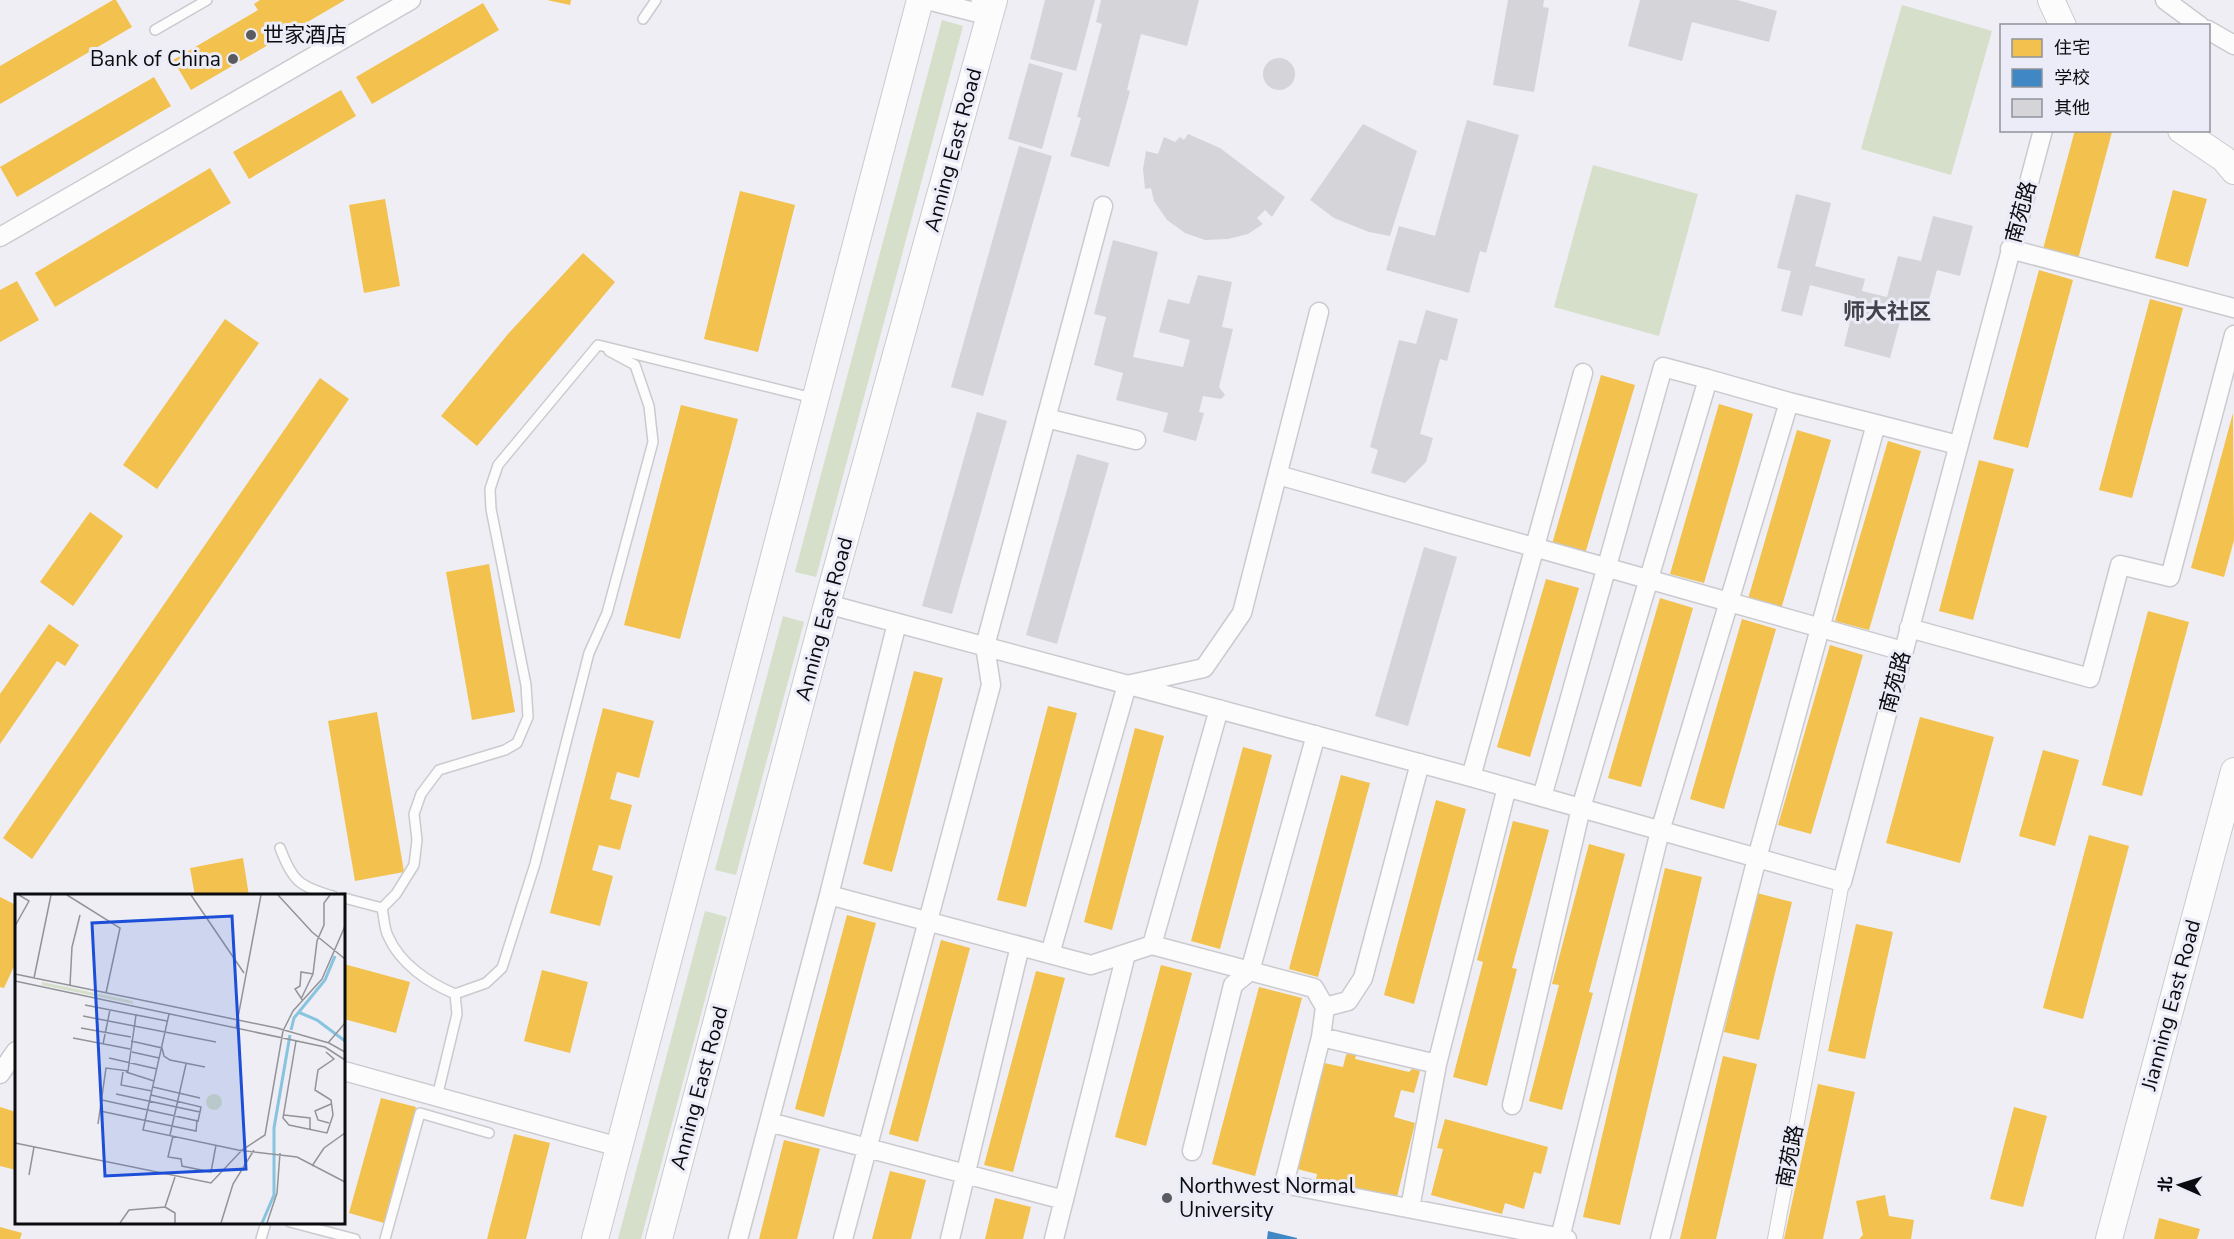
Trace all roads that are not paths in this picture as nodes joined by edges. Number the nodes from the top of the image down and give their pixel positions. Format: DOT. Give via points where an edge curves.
graph roads {
  1 [pos="207,0"];
  2 [pos="411,0"];
  3 [pos="656,0"];
  4 [pos="920,0"];
  5 [pos="927,0"];
  6 [pos="2051,0"];
  7 [pos="2165,0"];
  8 [pos="986,5"];
  9 [pos="643,19"];
  10 [pos="2062,19"];
  11 [pos="2197,24"];
  12 [pos="155,30"];
  13 [pos="2210,31"];
  14 [pos="2234,45"];
  15 [pos="2042,132"];
  16 [pos="2184,132"];
  17 [pos="2234,171"];
  18 [pos="1103,206"];
  19 [pos="0,237"];
  20 [pos="2010,249"];
  21 [pos="2234,308"];
  22 [pos="1319,312"];
  23 [pos="2234,335"];
  24 [pos="598,345"];
  25 [pos="1583,373"];
  26 [pos="1708,379"];
  27 [pos="815,398"];
  28 [pos="1789,402"];
  29 [pos="1046,418"];
  30 [pos="1876,424"];
  31 [pos="1136,440"];
  32 [pos="1958,445"];
  33 [pos="1278,475"];
  34 [pos="1535,548"];
  35 [pos="1606,568"];
  36 [pos="1649,580"];
  37 [pos="1727,602"];
  38 [pos="827,604"];
  39 [pos="897,623"];
  40 [pos="1819,628"];
  41 [pos="1909,628"];
  42 [pos="985,646"];
  43 [pos="1903,651"];
  44 [pos="1126,684"];
  45 [pos="1219,709"];
  46 [pos="1316,735"];
  47 [pos="1420,764"];
  48 [pos="2234,771"];
  49 [pos="1471,777"];
  50 [pos="1507,787"];
  51 [pos="1542,797"];
  52 [pos="1581,808"];
  53 [pos="1660,831"];
  54 [pos="280,848"];
  55 [pos="1757,858"];
  56 [pos="1842,882"];
  57 [pos="325,894"];
  58 [pos="829,895"];
  59 [pos="345,898"];
  60 [pos="382,908"];
  61 [pos="927,921"];
  62 [pos="1152,945"];
  63 [pos="1020,946"];
  64 [pos="1050,954"];
  65 [pos="1126,954"];
  66 [pos="1250,971"];
  67 [pos="455,994"];
  68 [pos="1325,1007"];
  69 [pos="1321,1037"];
  70 [pos="15,1052"];
  71 [pos="1437,1064"];
  72 [pos="345,1071"];
  73 [pos="0,1074"];
  74 [pos="437,1097"];
  75 [pos="1512,1105"];
  76 [pos="769,1122"];
  77 [pos="489,1133"];
  78 [pos="619,1147"];
  79 [pos="867,1148"];
  80 [pos="1192,1151"];
  81 [pos="965,1174"];
  82 [pos="1064,1200"];
  83 [pos="1410,1208"];
  84 [pos="265,1224"];
  85 [pos="298,1224"];
  86 [pos="1564,1238"];
  87 [pos="261,1239"];
  88 [pos="354,1239"];
  89 [pos="385,1239"];
  90 [pos="595,1239"];
  91 [pos="659,1239"];
  92 [pos="738,1239"];
  93 [pos="843,1239"];
  94 [pos="950,1239"];
  95 [pos="1054,1239"];
  96 [pos="1660,1239"];
  97 [pos="1775,1239"];
  98 [pos="2109,1239"];
  1 -- 12 [label="lane"];
  2 -- 19 [label="street"];
  3 -- 9 [label="lane"];
  4 -- 27 [label="main road"];
  5 -- 8 [label="street"];
  6 -- 10 [label="main road"];
  7 -- 11 [label="street"];
  8 -- 38 [label="main road, Anning East Road"];
  13 -- 14 [label="street"];
  15 -- 20 [label="street, 南苑路"];
  16 -- 17 [label="main road" via="2224,159"];
  18 -- 29 [label="street"];
  20 -- 21 [label="street"];
  20 -- 32 [label="street, 南苑路"];
  22 -- 33 [label="street"];
  23 -- 41 [label="street" via="2170,577 2120,565 2090,678"];
  24 -- 27 [label="lane"];
  24 -- 60 [label="lane" via="498,465 490,489 526,685 528,717 517,743 439,770 421,794 414,814 414,865"];
  24 -- 67 [label="lane" via="635,365 649,406 653,442 607,613 589,653 535,864 502,968 486,983"];
  25 -- 34 [label="street"];
  26 -- 28 [label="street"];
  26 -- 35 [label="street" via="1663,367"];
  26 -- 36 [label="street"];
  27 -- 78 [label="main road"];
  28 -- 30 [label="street"];
  28 -- 37 [label="street"];
  29 -- 31 [label="street"];
  29 -- 42 [label="street"];
  30 -- 32 [label="street"];
  30 -- 40 [label="street"];
  32 -- 41 [label="street, 南苑路"];
  33 -- 34 [label="street"];
  33 -- 44 [label="street" via="1242,613 1204,668"];
  34 -- 35 [label="street"];
  34 -- 49 [label="street"];
  35 -- 36 [label="street"];
  35 -- 51 [label="street"];
  36 -- 37 [label="street"];
  36 -- 52 [label="street"];
  37 -- 40 [label="street"];
  37 -- 53 [label="street"];
  38 -- 39 [label="street"];
  38 -- 91 [label="main road, Anning East Road"];
  39 -- 42 [label="street"];
  39 -- 58 [label="street"];
  40 -- 43 [label="street"];
  40 -- 55 [label="street"];
  41 -- 43 [label="street, 南苑路"];
  42 -- 44 [label="street"];
  42 -- 61 [label="street" via="991,685"];
  43 -- 56 [label="street, 南苑路"];
  44 -- 45 [label="street"];
  44 -- 64 [label="street"];
  45 -- 46 [label="street"];
  45 -- 62 [label="street"];
  46 -- 47 [label="street"];
  46 -- 66 [label="street"];
  47 -- 49 [label="street"];
  47 -- 68 [label="street" via="1363,978 1348,1001"];
  48 -- 98 [label="main road, Jianning East Road"];
  49 -- 50 [label="street"];
  50 -- 51 [label="street"];
  50 -- 71 [label="street"];
  51 -- 52 [label="street"];
  52 -- 53 [label="street"];
  52 -- 75 [label="street"];
  53 -- 55 [label="street"];
  53 -- 86 [label="street"];
  54 -- 57 [label="lane" via="288,868 306,889"];
  55 -- 56 [label="street"];
  55 -- 96 [label="street"];
  56 -- 97 [label="street, 南苑路"];
  58 -- 61 [label="street"];
  58 -- 76 [label="street"];
  59 -- 60 [label="lane"];
  60 -- 67 [label="lane" via="387,936 408,964 433,984"];
  61 -- 63 [label="street"];
  61 -- 79 [label="street"];
  62 -- 65 [label="street"];
  62 -- 66 [label="street"];
  63 -- 64 [label="street"];
  63 -- 81 [label="street"];
  64 -- 65 [label="street" via="1091,965"];
  65 -- 82 [label="street"];
  66 -- 68 [label="street" via="1314,988"];
  66 -- 80 [label="street" via="1233,986"];
  67 -- 74 [label="lane" via="457,1014"];
  68 -- 69 [label="street"];
  69 -- 71 [label="street"];
  69 -- 83 [label="street" via="1284,1184"];
  70 -- 73 [label="street"];
  71 -- 83 [label="street"];
  72 -- 74 [label="street"];
  74 -- 78 [label="street"];
  76 -- 79 [label="street"];
  76 -- 92 [label="street"];
  77 -- 89 [label="lane" via="420,1113"];
  78 -- 90 [label="main road"];
  79 -- 81 [label="street"];
  79 -- 93 [label="street"];
  81 -- 82 [label="street"];
  81 -- 94 [label="street"];
  82 -- 95 [label="street"];
  83 -- 86 [label="street"];
  84 -- 87 [label="lane"];
  85 -- 88 [label="lane"];
}
